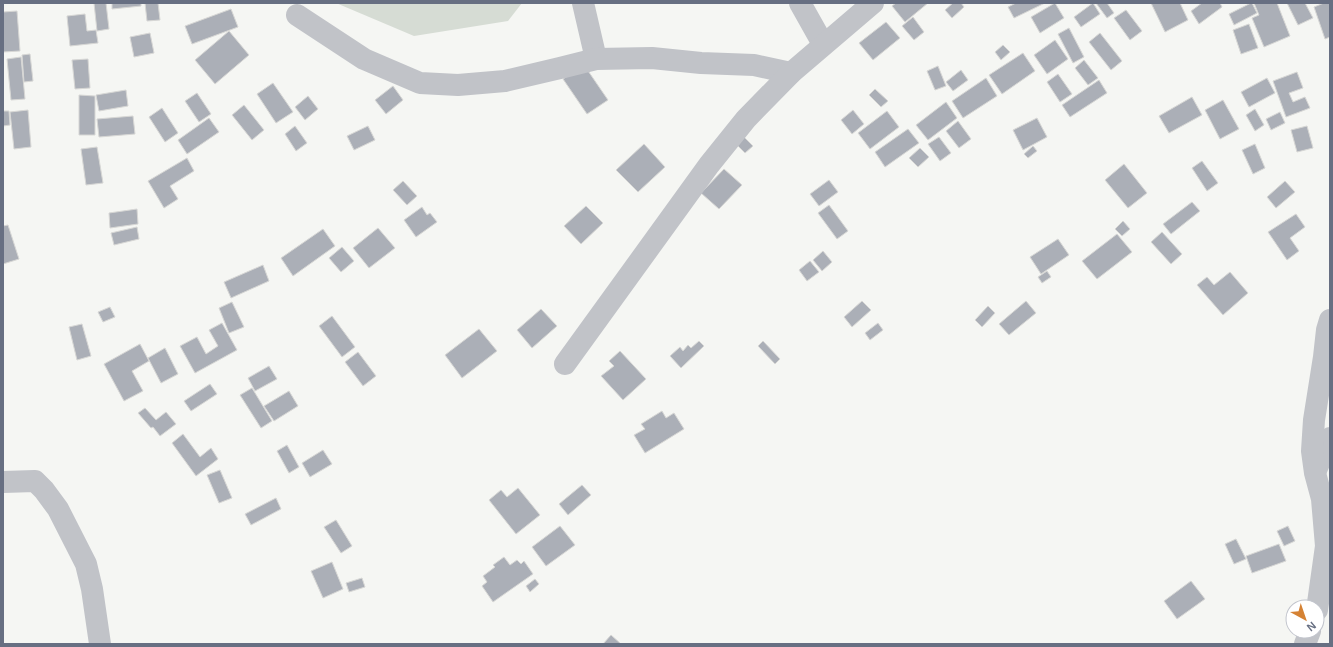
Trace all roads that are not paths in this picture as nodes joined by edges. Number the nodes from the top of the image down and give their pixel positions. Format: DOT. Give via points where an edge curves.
graph roads {
  1 [pos="583,3"];
  2 [pos="800,3"];
  3 [pos="873,3"];
  4 [pos="297,15"];
  5 [pos="823,44"];
  6 [pos="596,58"];
  7 [pos="791,72"];
  8 [pos="1330,320"];
  9 [pos="565,364"];
  10 [pos="1330,438"];
  11 [pos="1315,473"];
  12 [pos="3,482"];
  13 [pos="1319,599"];
  14 [pos="100,644"];
  1 -- 6 [label="street"];
  2 -- 5 [label="street"];
  3 -- 5 [label="street"];
  4 -- 6 [label="street" via="364,59 420,83 458,85 505,81"];
  5 -- 7 [label="street"];
  6 -- 7 [label="street" via="652,58 701,63 754,64"];
  7 -- 9 [label="street" via="746,119 708,165"];
  8 -- 11 [label="street" via="1314,420 1312,450"];
  10 -- 11 [label="street"];
  11 -- 13 [label="street" via="1322,499 1326,546"];
  12 -- 14 [label="street" via="35,482 58,510 86,564"];
}
